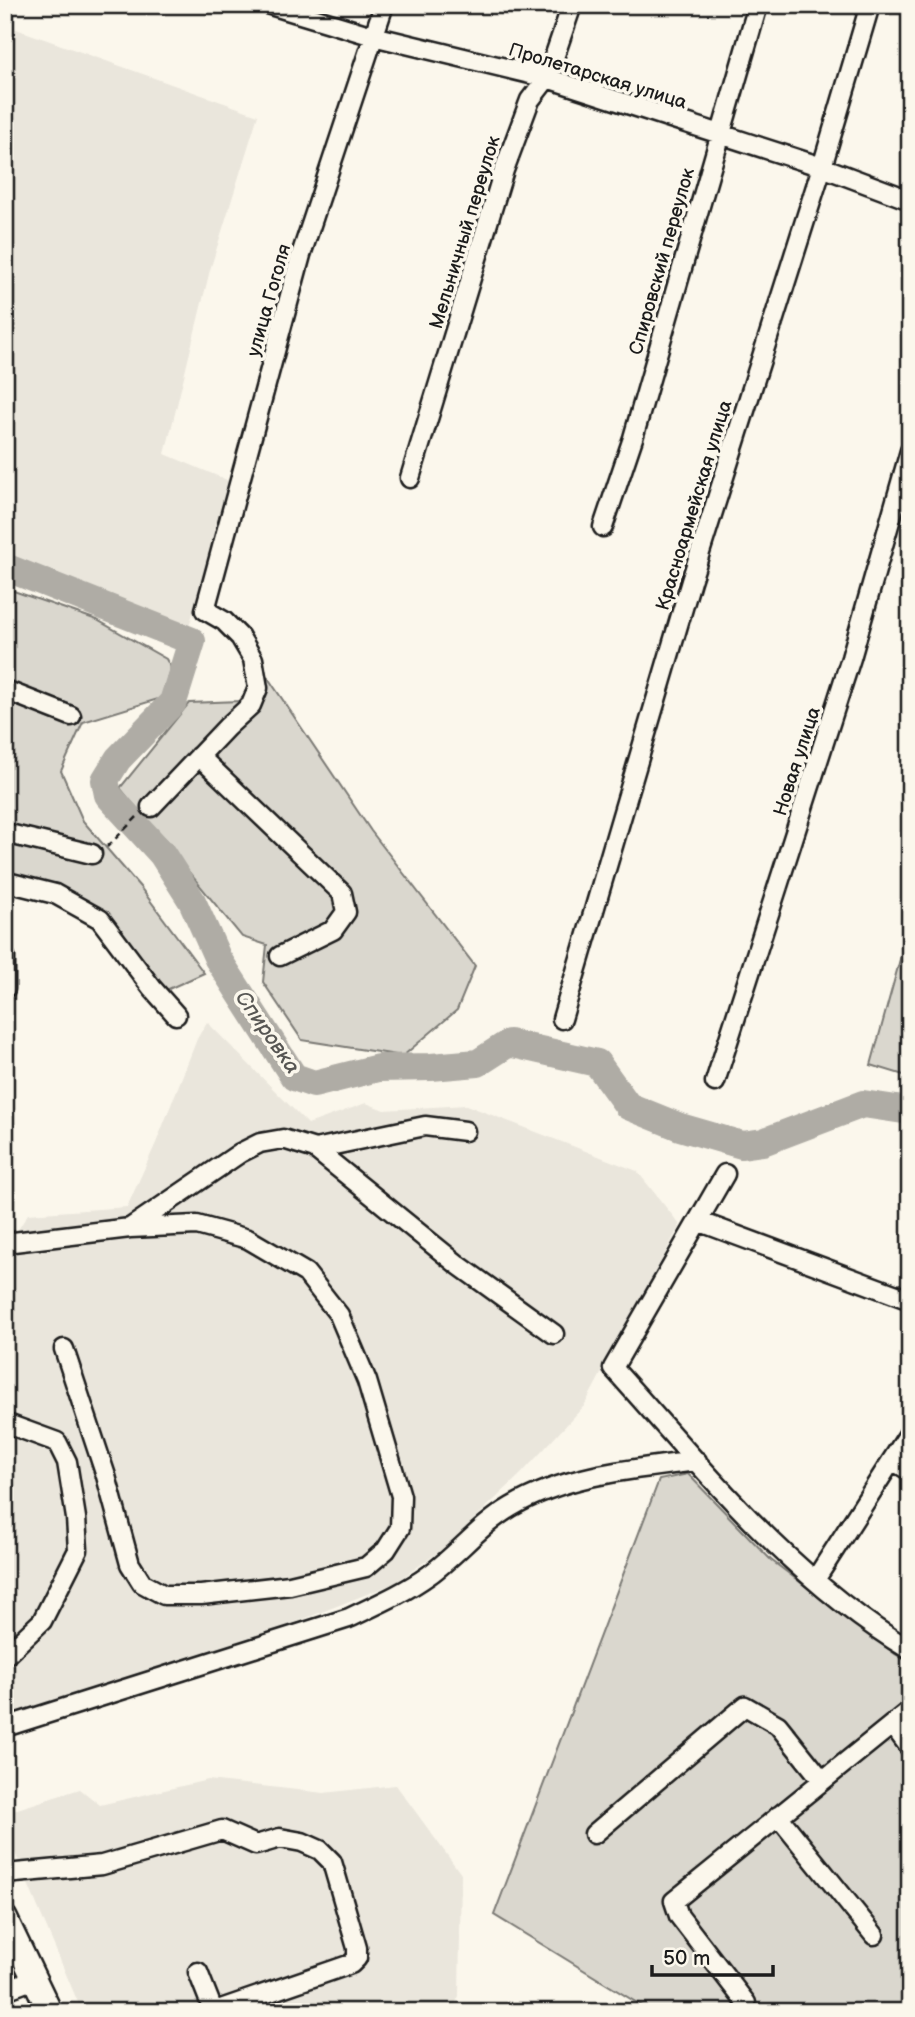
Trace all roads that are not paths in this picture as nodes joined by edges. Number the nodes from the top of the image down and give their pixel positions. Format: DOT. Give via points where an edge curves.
graph roads {
  1 [pos="270,5"];
  2 [pos="384,5"];
  3 [pos="572,5"];
  4 [pos="758,5"];
  5 [pos="870,5"];
  6 [pos="373,36"];
  7 [pos="547,78"];
  8 [pos="720,134"];
  9 [pos="822,167"];
  10 [pos="910,200"];
  11 [pos="910,451"];
  12 [pos="410,478"];
  13 [pos="603,527"];
  14 [pos="5,691"];
  15 [pos="71,716"];
  16 [pos="199,756"];
  17 [pos="144,812"];
  18 [pos="5,833"];
  19 [pos="92,854"];
  20 [pos="5,884"];
  21 [pos="280,956"];
  22 [pos="5,957"];
  23 [pos="5,989"];
  24 [pos="176,1015"];
  25 [pos="562,1018"];
  26 [pos="715,1082"];
  27 [pos="465,1131"];
  28 [pos="315,1149"];
  29 [pos="725,1174"];
  30 [pos="698,1221"];
  31 [pos="130,1228"];
  32 [pos="5,1243"];
  33 [pos="910,1300"];
  34 [pos="555,1335"];
  35 [pos="64,1349"];
  36 [pos="5,1423"];
  37 [pos="910,1432"];
  38 [pos="892,1460"];
  39 [pos="696,1461"];
  40 [pos="910,1471"];
  41 [pos="815,1580"];
  42 [pos="910,1650"];
  43 [pos="5,1656"];
  44 [pos="910,1710"];
  45 [pos="893,1725"];
  46 [pos="5,1727"];
  47 [pos="910,1748"];
  48 [pos="822,1780"];
  49 [pos="778,1816"];
  50 [pos="594,1835"];
  51 [pos="5,1874"];
  52 [pos="5,1918"];
  53 [pos="874,1935"];
  54 [pos="198,1972"];
  55 [pos="35,1979"];
  56 [pos="5,1990"];
  57 [pos="746,2003"];
  58 [pos="213,2011"];
  59 [pos="50,2012"];
  1 -- 6 [label="street, Пролетарская улица"];
  2 -- 6 [label="street, улица Гоголя"];
  3 -- 7 [label="street, Мельничный переулок"];
  4 -- 8 [label="street, Спировский переулок"];
  5 -- 9 [label="street, Красноармейская улица"];
  6 -- 7 [label="street, Пролетарская улица"];
  6 -- 16 [label="street, улица Гоголя" via="301,255 205,610 225,621 240,637 253,659 258,688 251,705"];
  7 -- 8 [label="street, Пролетарская улица"];
  7 -- 12 [label="street, Мельничный переулок" via="530,100 504,170"];
  8 -- 9 [label="street, Пролетарская улица"];
  8 -- 13 [label="street, Спировский переулок"];
  9 -- 10 [label="street, Пролетарская улица"];
  9 -- 25 [label="street, Красноармейская улица" via="691,581"];
  11 -- 26 [label="street, Новая улица" via="851,658"];
  14 -- 15 [label="street"];
  16 -- 17 [label="street"];
  16 -- 21 [label="street" via="342,893 346,912 332,930"];
  18 -- 19 [label="street"];
  20 -- 24 [label="street" via="55,894 100,919"];
  22 -- 23 [label="street"];
  27 -- 28 [label="street" via="425,1126"];
  28 -- 31 [label="street" via="283,1139 260,1143"];
  28 -- 34 [label="street" via="457,1264"];
  29 -- 30 [label="street"];
  30 -- 33 [label="street"];
  30 -- 39 [label="street" via="613,1368"];
  31 -- 32 [label="street"];
  31 -- 35 [label="street" via="197,1225 248,1238 306,1273 339,1315 367,1381 401,1496 400,1528 386,1550 366,1567 290,1585 164,1595 142,1583 130,1564"];
  36 -- 43 [label="street" via="57,1442 67,1462 78,1550 42,1621"];
  37 -- 38 [label="street"];
  38 -- 40 [label="street"];
  38 -- 41 [label="street"];
  39 -- 41 [label="street"];
  39 -- 46 [label="street" via="554,1486 511,1507 429,1575 349,1618"];
  41 -- 42 [label="street"];
  44 -- 45 [label="street"];
  45 -- 47 [label="street"];
  45 -- 48 [label="street"];
  48 -- 49 [label="street"];
  48 -- 50 [label="street" via="778,1725 744,1706"];
  49 -- 53 [label="street"];
  49 -- 57 [label="street" via="674,1901 679,1916"];
  51 -- 58 [label="street" via="102,1865 222,1830 256,1845 280,1838 320,1850 332,1862 357,1958 351,1964"];
  52 -- 55 [label="main road"];
  54 -- 58 [label="street"];
  55 -- 56 [label="street"];
  55 -- 59 [label="main road"];
}
